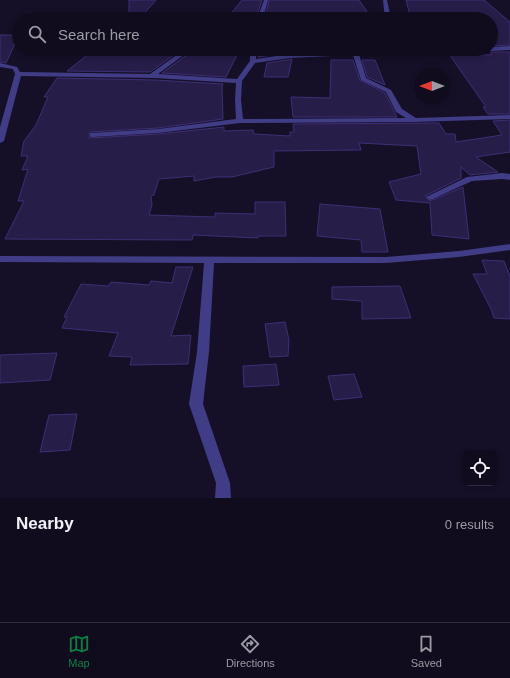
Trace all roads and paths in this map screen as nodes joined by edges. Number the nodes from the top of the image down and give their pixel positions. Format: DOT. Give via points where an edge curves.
graph roads {
  1 [pos="266,0"];
  2 [pos="385,0"];
  3 [pos="262,12"];
  4 [pos="387,12"];
  5 [pos="510,48"];
  6 [pos="498,49"];
  7 [pos="179,56"];
  8 [pos="252,56"];
  9 [pos="294,56"];
  10 [pos="357,56"];
  11 [pos="252,62"];
  12 [pos="0,65"];
  13 [pos="18,74"];
  14 [pos="151,76"];
  15 [pos="239,81"];
  16 [pos="510,117"];
  17 [pos="414,120"];
  18 [pos="240,121"];
  19 [pos="93,135"];
  20 [pos="0,141"];
  21 [pos="510,177"];
  22 [pos="430,197"];
  23 [pos="510,247"];
  24 [pos="0,259"];
  25 [pos="209,259"];
  26 [pos="223,498"];
  1 -- 3 [label="street"];
  2 -- 4 [label="street"];
  5 -- 6 [label="street"];
  7 -- 14 [label="street"];
  8 -- 11 [label="street"];
  9 -- 11 [label="street"];
  10 -- 17 [label="street" via="363,79 389,91 399,110"];
  11 -- 15 [label="street"];
  12 -- 13 [label="street" via="15,68"];
  13 -- 14 [label="street"];
  13 -- 20 [label="street"];
  14 -- 15 [label="street"];
  15 -- 18 [label="street"];
  16 -- 17 [label="street"];
  17 -- 18 [label="street"];
  18 -- 19 [label="street" via="158,131"];
  21 -- 22 [label="street" via="470,179"];
  23 -- 25 [label="street" via="386,260"];
  24 -- 25 [label="street"];
  25 -- 26 [label="street" via="203,352 196,404 223,483"];
}
